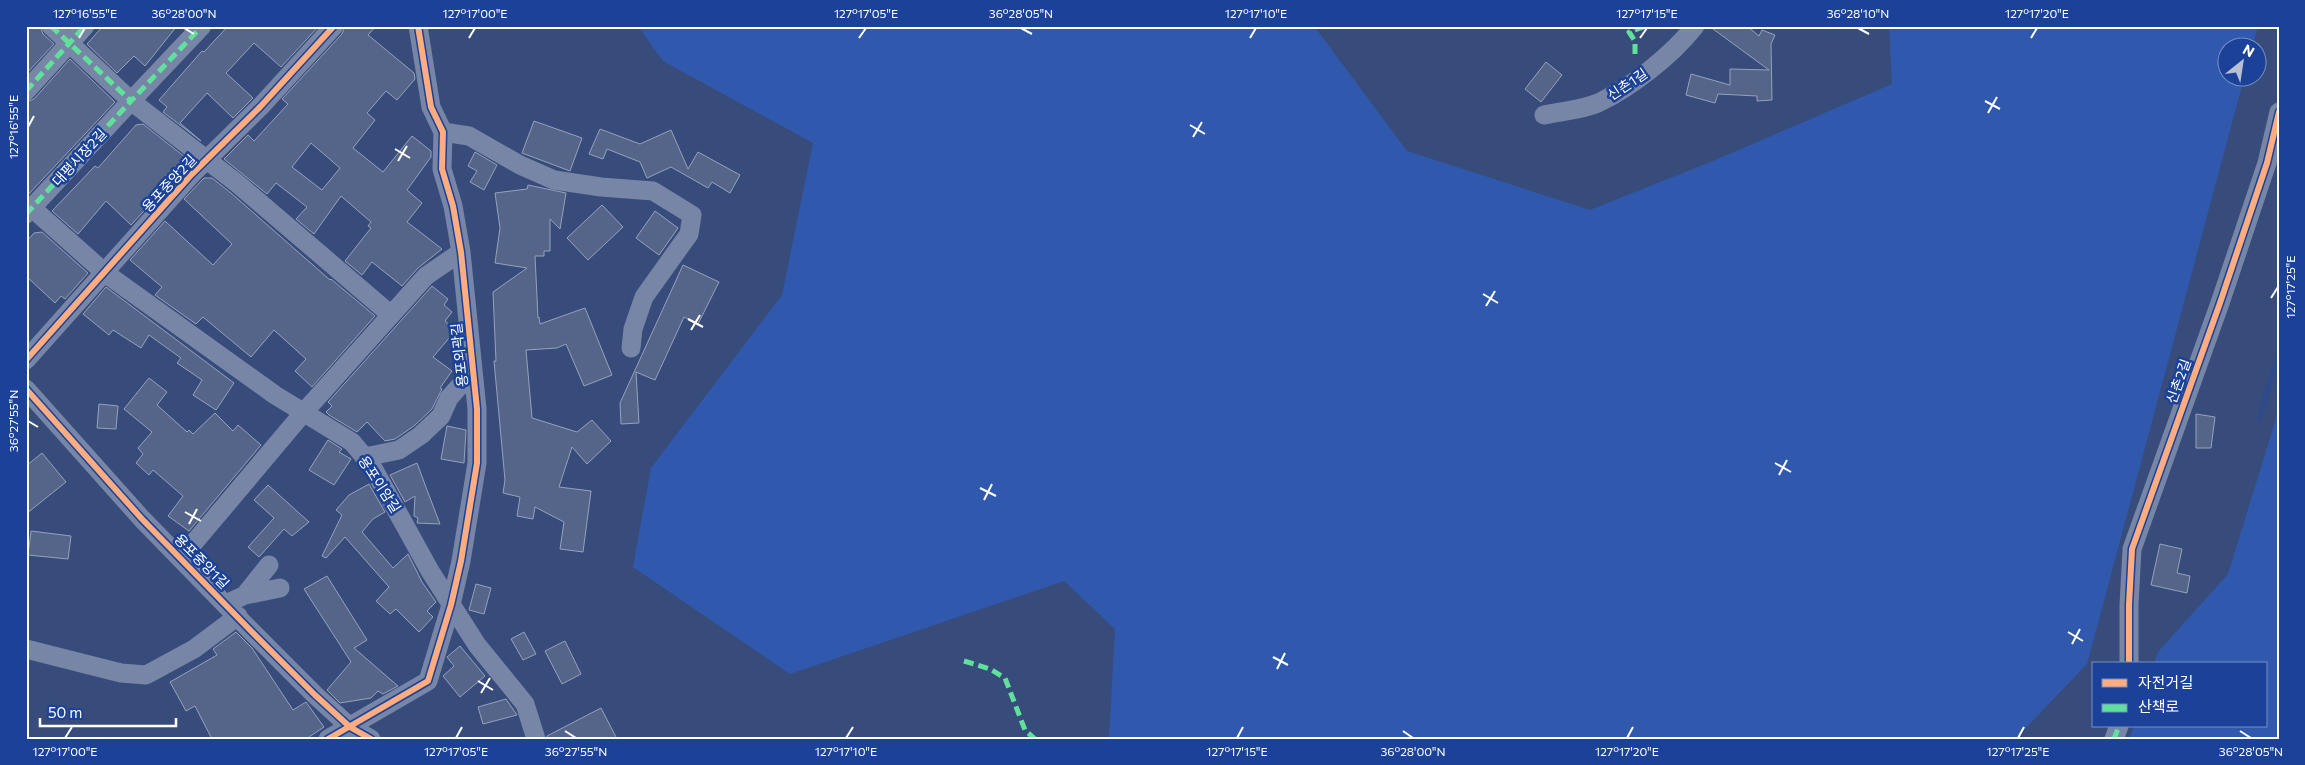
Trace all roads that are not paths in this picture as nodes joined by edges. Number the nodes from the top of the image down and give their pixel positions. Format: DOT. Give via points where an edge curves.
graph roads {
  1 [pos="51,26"];
  2 [pos="85,26"];
  3 [pos="202,26"];
  4 [pos="334,26"];
  5 [pos="418,26"];
  6 [pos="1695,26"];
  7 [pos="69,43"];
  8 [pos="26,91"];
  9 [pos="131,101"];
  10 [pos="2279,112"];
  11 [pos="1544,115"];
  12 [pos="443,132"];
  13 [pos="207,159"];
  14 [pos="29,211"];
  15 [pos="461,252"];
  16 [pos="101,270"];
  17 [pos="391,315"];
  18 [pos="631,348"];
  19 [pos="26,360"];
  20 [pos="473,371"];
  21 [pos="26,389"];
  22 [pos="304,412"];
  23 [pos="364,457"];
  24 [pos="180,558"];
  25 [pos="269,565"];
  26 [pos="280,588"];
  27 [pos="245,594"];
  28 [pos="451,605"];
  29 [pos="232,610"];
  30 [pos="26,649"];
  31 [pos="2129,662"];
  32 [pos="350,727"];
  33 [pos="328,739"];
  34 [pos="371,739"];
  35 [pos="536,739"];
  1 -- 7 [label="street"];
  2 -- 7 [label="street"];
  3 -- 9 [label="street, 대평시장2길"];
  4 -- 13 [label="street, 용포중앙2길"];
  5 -- 12 [label="street, 용포외곽길" via="431,106"];
  6 -- 11 [label="street, 신촌1길" via="1684,40 1629,85 1596,104"];
  7 -- 8 [label="street"];
  7 -- 9 [label="street"];
  9 -- 13 [label="street"];
  9 -- 14 [label="street, 대평시장2길"];
  10 -- 31 [label="street, 신촌2길" via="2267,163 2220,303 2132,549 2128,604"];
  12 -- 15 [label="street, 용포외곽길" via="442,169"];
  12 -- 18 [label="street" via="469,136 554,180 653,191 692,215 689,234 644,297 633,329"];
  13 -- 16 [label="street, 용포중앙2길"];
  13 -- 17 [label="street"];
  14 -- 16 [label="street, 용포이암길"];
  15 -- 17 [label="street" via="426,276"];
  15 -- 20 [label="street, 용포외곽길"];
  16 -- 19 [label="street, 용포중앙2길"];
  16 -- 22 [label="street, 용포이암길" via="244,374"];
  17 -- 22 [label="street"];
  20 -- 23 [label="street, 용포외곽길" via="449,398 441,416 421,435 399,450"];
  20 -- 28 [label="street, 용포외곽길" via="477,463"];
  21 -- 24 [label="street, 용포중앙1길"];
  22 -- 23 [label="street, 용포이암길" via="352,442"];
  22 -- 24 [label="street"];
  23 -- 28 [label="street, 용포이암길"];
  24 -- 29 [label="street, 용포중앙1길"];
  25 -- 27 [label="street"];
  26 -- 27 [label="street"];
  27 -- 29 [label="street"];
  28 -- 32 [label="street, 용포외곽길" via="428,681"];
  28 -- 35 [label="street, 용포이암길" via="477,645 525,704"];
  29 -- 30 [label="street" via="194,649 146,675 121,673"];
  29 -- 32 [label="street, 용포중앙1길" via="315,696"];
  32 -- 33 [label="street"];
  32 -- 34 [label="street, 용포중앙1길"];
}
